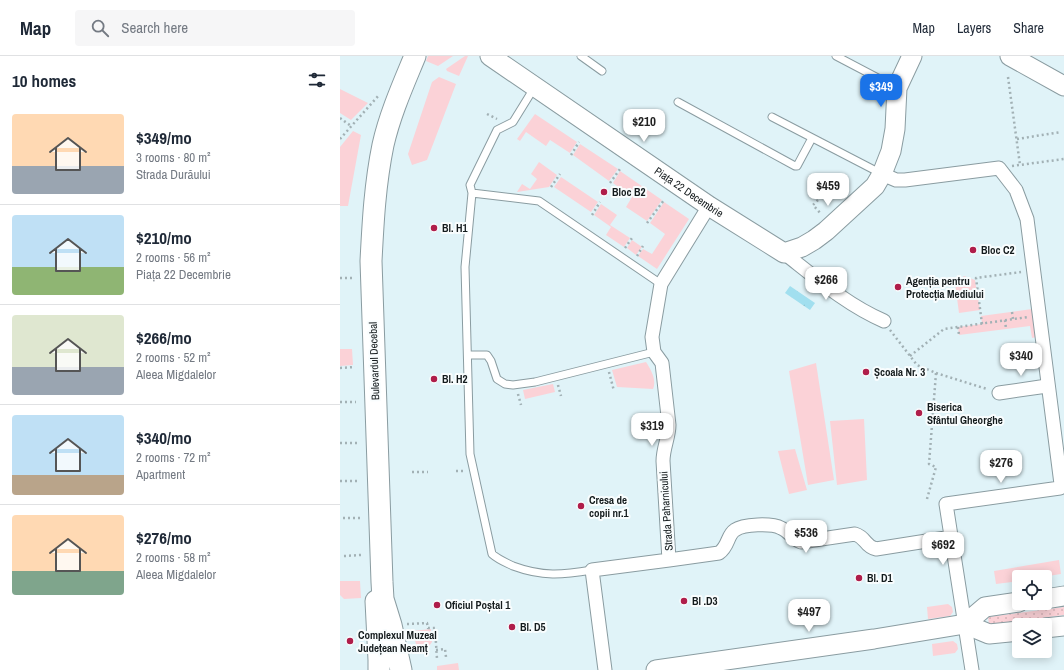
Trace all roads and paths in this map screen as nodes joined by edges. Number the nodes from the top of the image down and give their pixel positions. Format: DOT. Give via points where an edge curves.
graph roads {
  1 [pos="405,56"];
  2 [pos="415,56"];
  3 [pos="490,56"];
  4 [pos="582,56"];
  5 [pos="836,56"];
  6 [pos="912,56"];
  7 [pos="1010,56"];
  8 [pos="602,71"];
  9 [pos="1008,78"];
  10 [pos="1064,86"];
  11 [pos="535,87"];
  12 [pos="897,88"];
  13 [pos="379,95"];
  14 [pos="678,102"];
  15 [pos="772,117"];
  16 [pos="340,118"];
  17 [pos="351,126"];
  18 [pos="1061,132"];
  19 [pos="812,138"];
  20 [pos="340,139"];
  21 [pos="1017,139"];
  22 [pos="579,142"];
  23 [pos="571,156"];
  24 [pos="1064,159"];
  25 [pos="1020,165"];
  26 [pos="1010,167"];
  27 [pos="620,169"];
  28 [pos="560,174"];
  29 [pos="882,174"];
  30 [pos="610,183"];
  31 [pos="551,187"];
  32 [pos="472,193"];
  33 [pos="664,200"];
  34 [pos="818,200"];
  35 [pos="600,202"];
  36 [pos="709,206"];
  37 [pos="592,215"];
  38 [pos="825,218"];
  39 [pos="647,224"];
  40 [pos="632,238"];
  41 [pos="643,246"];
  42 [pos="625,249"];
  43 [pos="784,253"];
  44 [pos="636,257"];
  45 [pos="1027,271"];
  46 [pos="340,278"];
  47 [pos="352,278"];
  48 [pos="661,284"];
  49 [pos="1012,312"];
  50 [pos="1034,316"];
  51 [pos="1013,319"];
  52 [pos="1005,320"];
  53 [pos="884,321"];
  54 [pos="982,324"];
  55 [pos="958,327"];
  56 [pos="1006,329"];
  57 [pos="959,335"];
  58 [pos="654,352"];
  59 [pos="468,355"];
  60 [pos="910,356"];
  61 [pos="607,364"];
  62 [pos="355,367"];
  63 [pos="340,368"];
  64 [pos="936,373"];
  65 [pos="1048,386"];
  66 [pos="614,391"];
  67 [pos="999,393"];
  68 [pos="340,402"];
  69 [pos="356,402"];
  70 [pos="340,443"];
  71 [pos="358,443"];
  72 [pos="412,472"];
  73 [pos="428,472"];
  74 [pos="340,481"];
  75 [pos="359,481"];
  76 [pos="927,499"];
  77 [pos="343,518"];
  78 [pos="360,518"];
  79 [pos="952,537"];
  80 [pos="361,555"];
  81 [pos="344,556"];
  82 [pos="669,560"];
  83 [pos="592,570"];
  84 [pos="1064,596"];
  85 [pos="1052,598"];
  86 [pos="1012,603"];
  87 [pos="404,624"];
  88 [pos="1064,626"];
  89 [pos="972,627"];
  90 [pos="1052,627"];
  91 [pos="1012,632"];
  92 [pos="436,650"];
  93 [pos="446,657"];
  94 [pos="437,659"];
  95 [pos="379,670"];
  96 [pos="401,670"];
  97 [pos="605,670"];
  98 [pos="656,670"];
  99 [pos="972,670"];
  1 -- 95 [label="main road, Bulevardul Decebal" via="377,139 370,180 366,240 370,462"];
  2 -- 96 [label="main road, Bulevardul Decebal" via="397,99 383,145 373,213 371,261 382,588"];
  3 -- 11 [label="street, Piața 22 Decembrie"];
  4 -- 8 [label="lane"];
  5 -- 12 [label="lane"];
  6 -- 12 [label="street"];
  7 -- 10 [label="street"];
  9 -- 21 [label="path"];
  11 -- 32 [label="lane" via="513,122 497,130 470,185"];
  11 -- 36 [label="street, Piața 22 Decembrie"];
  12 -- 29 [label="street" via="894,141"];
  13 -- 17 [label="path"];
  14 -- 19 [label="lane" via="795,166"];
  15 -- 19 [label="lane"];
  16 -- 17 [label="path"];
  17 -- 20 [label="path"];
  18 -- 21 [label="path"];
  19 -- 29 [label="lane"];
  21 -- 25 [label="path"];
  22 -- 23 [label="path"];
  24 -- 25 [label="path"];
  25 -- 26 [label="path"];
  27 -- 30 [label="path"];
  28 -- 31 [label="path"];
  29 -- 43 [label="street" via="875,186 826,230 802,247"];
  29 -- 65 [label="street" via="896,180 905,180 999,168 1016,190 1027,219"];
  32 -- 48 [label="lane" via="539,201"];
  32 -- 59 [label="lane" via="465,267"];
  33 -- 39 [label="path"];
  34 -- 38 [label="path" via="813,205"];
  35 -- 37 [label="path"];
  36 -- 43 [label="street, Piața 22 Decembrie"];
  36 -- 48 [label="street, Strada Paharnicului"];
  40 -- 42 [label="path"];
  41 -- 44 [label="path"];
  43 -- 53 [label="street" via="841,297"];
  45 -- 54 [label="path" via="976,278"];
  46 -- 47 [label="path"];
  48 -- 58 [label="street, Strada Paharnicului" via="652,337"];
  49 -- 51 [label="path"];
  50 -- 51 [label="path"];
  51 -- 52 [label="path"];
  52 -- 54 [label="path"];
  52 -- 56 [label="path"];
  53 -- 60 [label="path"];
  54 -- 55 [label="path"];
  55 -- 57 [label="path"];
  55 -- 60 [label="path" via="944,329"];
  58 -- 61 [label="lane"];
  58 -- 82 [label="street, Strada Paharnicului" via="662,363 669,425 663,452"];
  59 -- 61 [label="lane" via="487,355 497,379 513,385"];
  59 -- 83 [label="lane" via="470,454 492,554 498,560 542,574 556,575"];
  60 -- 64 [label="path" via="917,365"];
  61 -- 66 [label="path"];
  62 -- 63 [label="path"];
  64 -- 67 [label="path"];
  64 -- 76 [label="path" via="929,464 936,467"];
  65 -- 67 [label="street"];
  65 -- 79 [label="street" via="1060,488 946,504"];
  68 -- 69 [label="path"];
  70 -- 71 [label="path"];
  72 -- 73 [label="path"];
  74 -- 75 [label="path"];
  77 -- 78 [label="path"];
  79 -- 82 [label="street" via="876,549 869,547 861,536 855,534 801,542 794,540 781,528 771,525 752,526 734,530 724,550 719,553"];
  79 -- 89 [label="street"];
  80 -- 81 [label="path"];
  82 -- 83 [label="street, Strada Paharnicului"];
  83 -- 97 [label="street"];
  84 -- 85 [label="street"];
  86 -- 89 [label="street" via="984,607"];
  87 -- 92 [label="path" via="427,623 428,628 434,628"];
  88 -- 90 [label="street"];
  89 -- 91 [label="street" via="989,634"];
  89 -- 98 [label="street"];
  89 -- 99 [label="street"];
  92 -- 93 [label="path" via="445,649"];
  92 -- 94 [label="path"];
}
